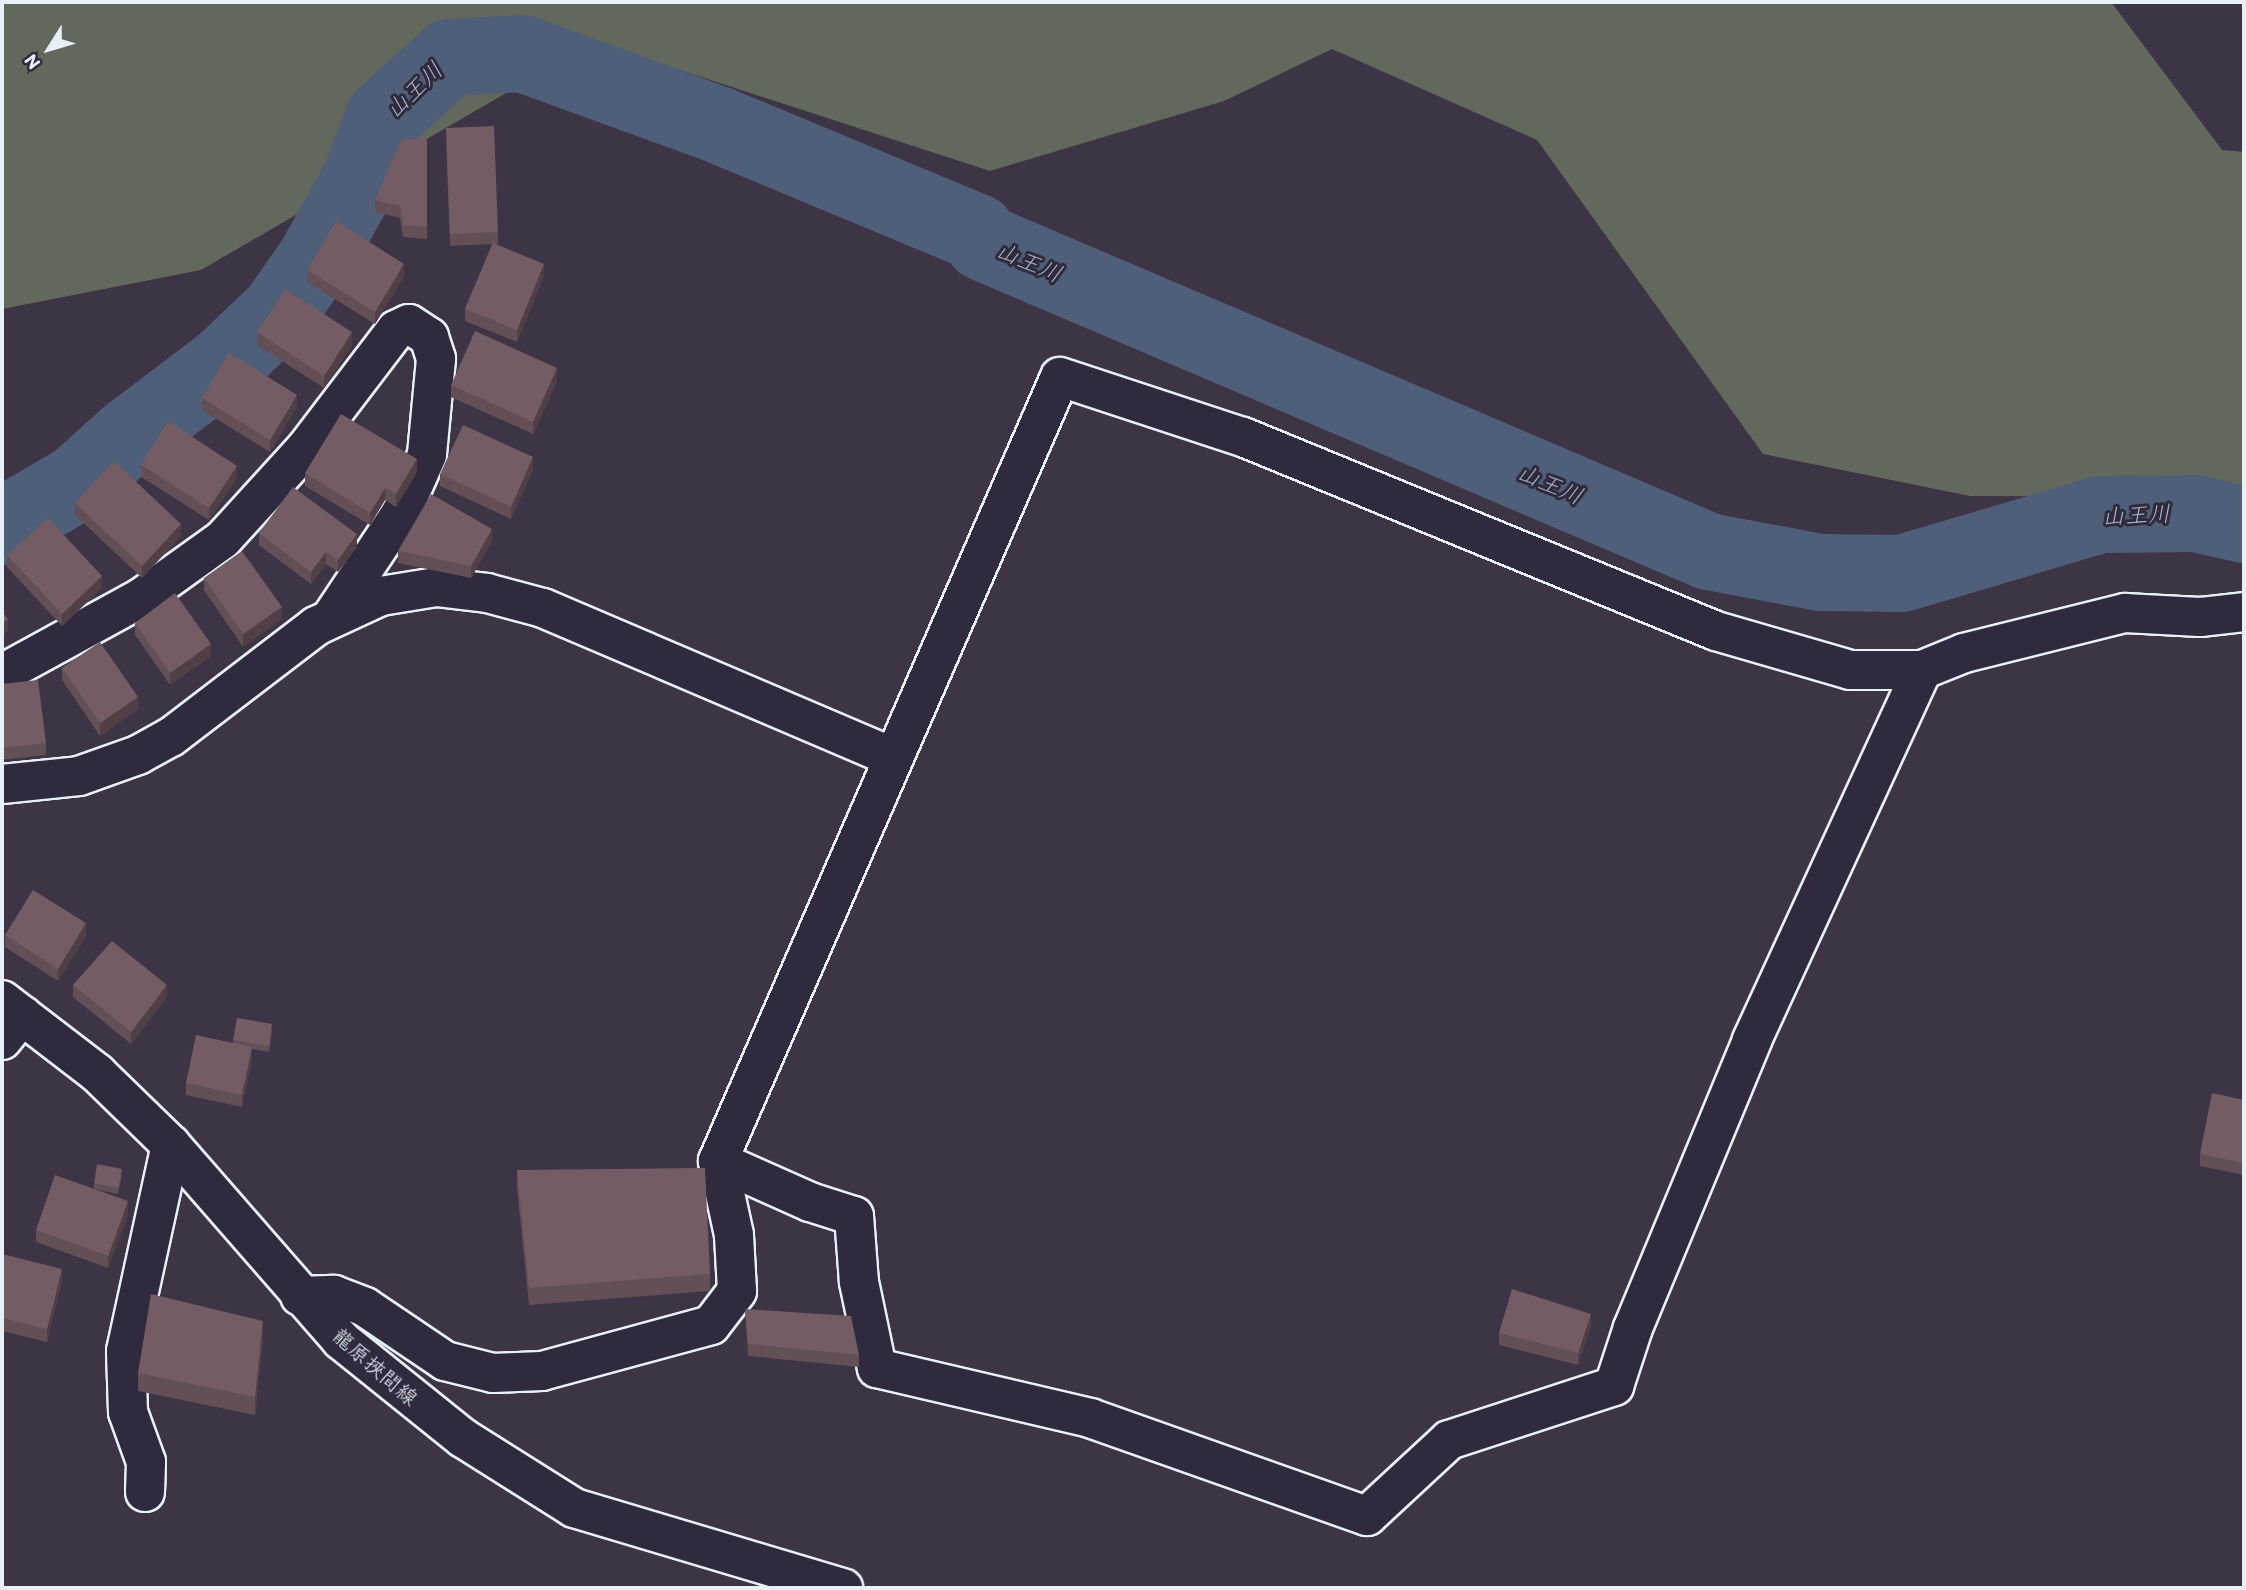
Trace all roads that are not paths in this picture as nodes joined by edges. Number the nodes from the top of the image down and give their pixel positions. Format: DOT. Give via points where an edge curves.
graph roads {
  1 [pos="2244,612"];
  2 [pos="331,618"];
  3 [pos="1922,670"];
  4 [pos="2,674"];
  5 [pos="892,757"];
  6 [pos="2,784"];
  7 [pos="8,1018"];
  8 [pos="171,1145"];
  9 [pos="718,1161"];
  10 [pos="300,1296"];
  11 [pos="145,1492"];
  12 [pos="843,1588"];
  1 -- 3 [label="street" via="2200,617 2125,613 1964,653"];
  2 -- 4 [label="street" via="401,513 426,456 436,359 429,337 409,324 396,330 306,448 223,539 141,598"];
  2 -- 5 [label="street" via="410,589 463,589 514,599 584,624"];
  2 -- 6 [label="street" via="272,656 171,737 138,755 79,776"];
  3 -- 5 [label="street" via="1850,670 1716,631 1243,437 1060,377"];
  3 -- 9 [label="street" via="1752,1040 1633,1328 1614,1386 1449,1440 1367,1516 1090,1418 877,1368 859,1282 854,1216 810,1202"];
  5 -- 9 [label="street"];
  7 -- 8 [label="street, 龍原挾間線" via="97,1073"];
  8 -- 10 [label="street, 龍原挾間線"];
  8 -- 11 [label="street" via="126,1351 128,1412 146,1462"];
  9 -- 10 [label="street" via="734,1235 737,1292 711,1325 542,1371 493,1373 445,1360 365,1307 334,1295"];
  10 -- 12 [label="street, 龍原挾間線" via="390,1383 519,1476 574,1508"];
}
